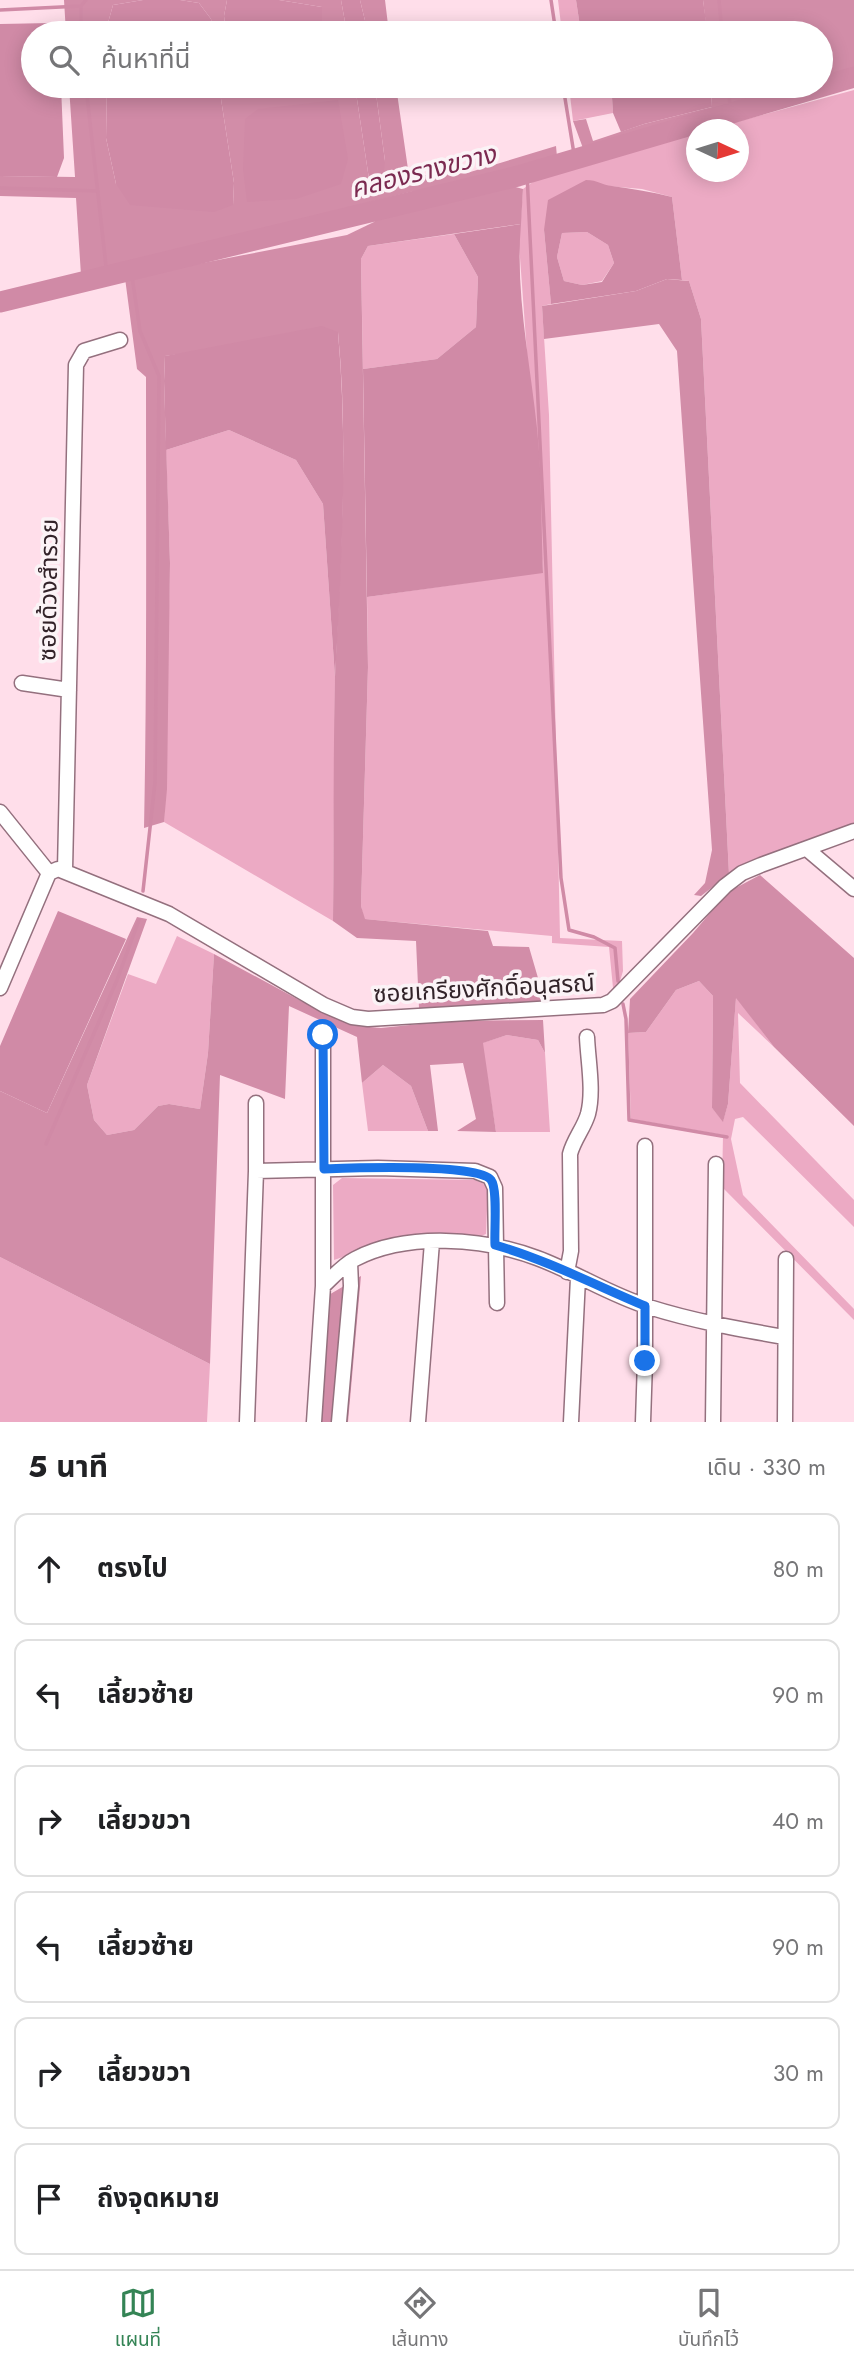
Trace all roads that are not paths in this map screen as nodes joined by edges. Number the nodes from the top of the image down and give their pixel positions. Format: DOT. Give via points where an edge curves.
graph roads {
  1 [pos="120,340"];
  2 [pos="22,683"];
  3 [pos="69,690"];
  4 [pos="0,812"];
  5 [pos="854,831"];
  6 [pos="808,849"];
  7 [pos="65,870"];
  8 [pos="49,873"];
  9 [pos="854,889"];
  10 [pos="0,988"];
  11 [pos="323,1035"];
  12 [pos="587,1037"];
  13 [pos="256,1103"];
  14 [pos="645,1146"];
  15 [pos="716,1164"];
  16 [pos="324,1169"];
  17 [pos="256,1171"];
  18 [pos="432,1242"];
  19 [pos="495,1245"];
  20 [pos="786,1259"];
  21 [pos="350,1262"];
  22 [pos="573,1275"];
  23 [pos="323,1286"];
  24 [pos="497,1303"];
  25 [pos="645,1306"];
  26 [pos="715,1323"];
  27 [pos="785,1337"];
  28 [pos="247,1422"];
  29 [pos="314,1422"];
  30 [pos="339,1422"];
  31 [pos="418,1422"];
  32 [pos="571,1422"];
  33 [pos="643,1422"];
  34 [pos="713,1422"];
  35 [pos="785,1422"];
  1 -- 3 [label="street, ซอยด้วงสำรวย" via="84,351 76,365"];
  2 -- 3 [label="street"];
  3 -- 7 [label="street, ซอยด้วงสำรวย"];
  4 -- 8 [label="street"];
  5 -- 6 [label="street, ซอยเกรียงศักดิ์อนุสรณ์"];
  6 -- 7 [label="street, ซอยเกรียงศักดิ์อนุสรณ์" via="743,873 725,886 603,1006 368,1019 324,1005 169,914"];
  6 -- 9 [label="street"];
  7 -- 8 [label="street"];
  8 -- 10 [label="street"];
  11 -- 16 [label="street"];
  12 -- 22 [label="street" via="590,1104 570,1154"];
  13 -- 17 [label="street"];
  14 -- 25 [label="street"];
  15 -- 26 [label="street"];
  16 -- 17 [label="street"];
  16 -- 19 [label="street" via="446,1169 484,1174 495,1188"];
  16 -- 23 [label="street"];
  17 -- 28 [label="street"];
  18 -- 19 [label="street"];
  18 -- 21 [label="street" via="382,1249"];
  18 -- 31 [label="street"];
  19 -- 22 [label="street" via="539,1258"];
  19 -- 24 [label="street"];
  20 -- 27 [label="street"];
  21 -- 23 [label="street"];
  21 -- 30 [label="street"];
  22 -- 25 [label="street"];
  22 -- 32 [label="street"];
  23 -- 29 [label="street"];
  25 -- 26 [label="street"];
  25 -- 33 [label="street"];
  26 -- 27 [label="street"];
  26 -- 34 [label="street"];
  27 -- 35 [label="street"];
}
